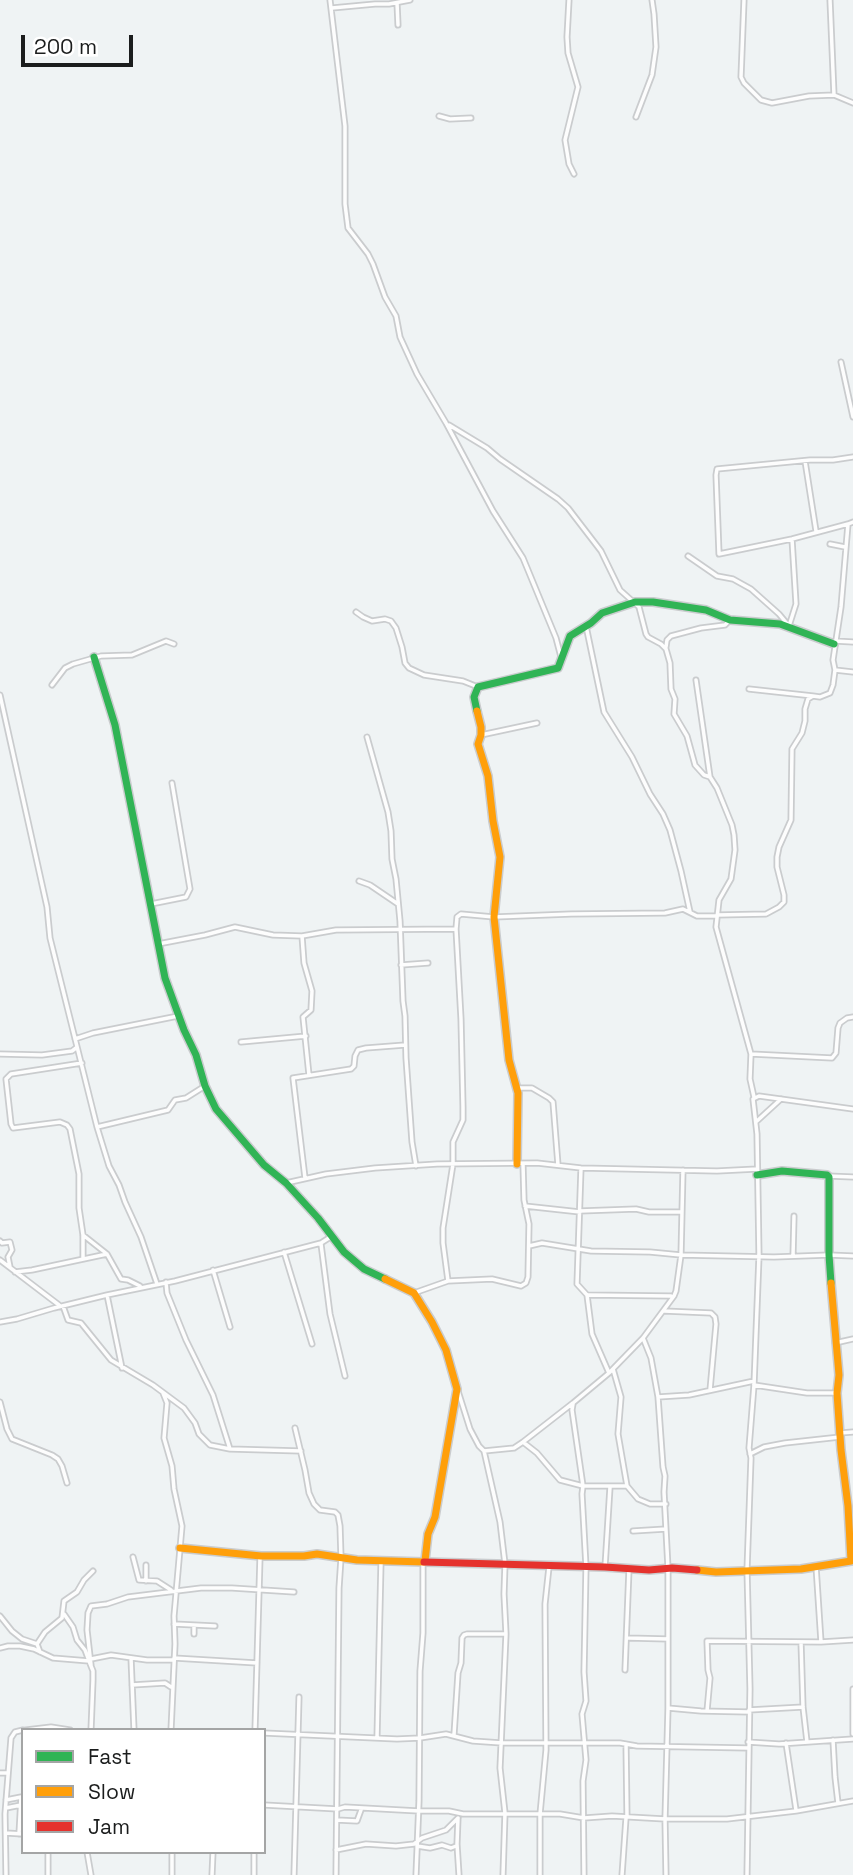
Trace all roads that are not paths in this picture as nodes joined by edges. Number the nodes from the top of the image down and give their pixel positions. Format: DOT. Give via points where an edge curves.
graph roads {
  1 [pos="330,0"];
  2 [pos="410,0"];
  3 [pos="569,0"];
  4 [pos="652,0"];
  5 [pos="744,0"];
  6 [pos="830,0"];
  7 [pos="397,3"];
  8 [pos="332,8"];
  9 [pos="398,25"];
  10 [pos="834,95"];
  11 [pos="853,103"];
  12 [pos="439,116"];
  13 [pos="636,117"];
  14 [pos="471,118"];
  15 [pos="574,174"];
  16 [pos="841,362"];
  17 [pos="853,417"];
  18 [pos="446,423"];
  19 [pos="853,457"];
  20 [pos="804,461"];
  21 [pos="850,523"];
  22 [pos="816,532"];
  23 [pos="792,540"];
  24 [pos="830,544"];
  25 [pos="845,547"];
  26 [pos="688,556"];
  27 [pos="635,602"];
  28 [pos="356,612"];
  29 [pos="730,620"];
  30 [pos="586,626"];
  31 [pos="789,626"];
  32 [pos="853,642"];
  33 [pos="835,643"];
  34 [pos="174,644"];
  35 [pos="666,649"];
  36 [pos="94,657"];
  37 [pos="561,659"];
  38 [pos="835,670"];
  39 [pos="853,672"];
  40 [pos="696,680"];
  41 [pos="52,685"];
  42 [pos="478,687"];
  43 [pos="749,690"];
  44 [pos="0,695"];
  45 [pos="813,696"];
  46 [pos="537,723"];
  47 [pos="481,735"];
  48 [pos="367,737"];
  49 [pos="709,777"];
  50 [pos="172,783"];
  51 [pos="359,881"];
  52 [pos="150,904"];
  53 [pos="398,904"];
  54 [pos="690,912"];
  55 [pos="717,915"];
  56 [pos="494,917"];
  57 [pos="456,929"];
  58 [pos="399,931"];
  59 [pos="302,936"];
  60 [pos="158,944"];
  61 [pos="428,964"];
  62 [pos="401,965"];
  63 [pos="178,1016"];
  64 [pos="853,1017"];
  65 [pos="306,1037"];
  66 [pos="75,1040"];
  67 [pos="241,1042"];
  68 [pos="405,1045"];
  69 [pos="76,1048"];
  70 [pos="0,1054"];
  71 [pos="751,1054"];
  72 [pos="82,1062"];
  73 [pos="309,1075"];
  74 [pos="205,1086"];
  75 [pos="517,1087"];
  76 [pos="754,1097"];
  77 [pos="781,1099"];
  78 [pos="853,1108"];
  79 [pos="757,1121"];
  80 [pos="97,1127"];
  81 [pos="453,1164"];
  82 [pos="520,1164"];
  83 [pos="558,1165"];
  84 [pos="416,1166"];
  85 [pos="581,1168"];
  86 [pos="682,1170"];
  87 [pos="757,1172"];
  88 [pos="828,1176"];
  89 [pos="853,1177"];
  90 [pos="305,1178"];
  91 [pos="286,1183"];
  92 [pos="525,1206"];
  93 [pos="580,1212"];
  94 [pos="681,1212"];
  95 [pos="794,1216"];
  96 [pos="83,1235"];
  97 [pos="332,1236"];
  98 [pos="0,1241"];
  99 [pos="321,1243"];
  100 [pos="529,1246"];
  101 [pos="578,1248"];
  102 [pos="284,1252"];
  103 [pos="107,1254"];
  104 [pos="681,1255"];
  105 [pos="829,1255"];
  106 [pos="759,1256"];
  107 [pos="793,1256"];
  108 [pos="853,1256"];
  109 [pos="83,1259"];
  110 [pos="0,1260"];
  111 [pos="13,1270"];
  112 [pos="213,1270"];
  113 [pos="449,1281"];
  114 [pos="166,1282"];
  115 [pos="157,1284"];
  116 [pos="141,1287"];
  117 [pos="414,1293"];
  118 [pos="107,1295"];
  119 [pos="587,1295"];
  120 [pos="674,1296"];
  121 [pos="62,1306"];
  122 [pos="664,1311"];
  123 [pos="0,1322"];
  124 [pos="230,1327"];
  125 [pos="643,1338"];
  126 [pos="853,1339"];
  127 [pos="835,1343"];
  128 [pos="312,1344"];
  129 [pos="122,1368"];
  130 [pos="614,1368"];
  131 [pos="609,1373"];
  132 [pos="345,1376"];
  133 [pos="754,1383"];
  134 [pos="457,1389"];
  135 [pos="710,1390"];
  136 [pos="163,1393"];
  137 [pos="837,1393"];
  138 [pos="658,1397"];
  139 [pos="0,1402"];
  140 [pos="573,1404"];
  141 [pos="295,1428"];
  142 [pos="853,1432"];
  143 [pos="840,1435"];
  144 [pos="523,1441"];
  145 [pos="230,1449"];
  146 [pos="301,1451"];
  147 [pos="484,1451"];
  148 [pos="750,1454"];
  149 [pos="67,1483"];
  150 [pos="583,1486"];
  151 [pos="627,1486"];
  152 [pos="610,1487"];
  153 [pos="666,1504"];
  154 [pos="666,1529"];
  155 [pos="634,1531"];
  156 [pos="180,1548"];
  157 [pos="260,1556"];
  158 [pos="133,1557"];
  159 [pos="341,1558"];
  160 [pos="382,1561"];
  161 [pos="424,1561"];
  162 [pos="852,1561"];
  163 [pos="505,1564"];
  164 [pos="146,1565"];
  165 [pos="549,1565"];
  166 [pos="816,1566"];
  167 [pos="586,1567"];
  168 [pos="605,1567"];
  169 [pos="668,1568"];
  170 [pos="629,1569"];
  171 [pos="747,1570"];
  172 [pos="93,1571"];
  173 [pos="146,1581"];
  174 [pos="258,1590"];
  175 [pos="174,1591"];
  176 [pos="294,1592"];
  177 [pos="62,1612"];
  178 [pos="0,1616"];
  179 [pos="174,1624"];
  180 [pos="194,1626"];
  181 [pos="215,1626"];
  182 [pos="194,1634"];
  183 [pos="506,1634"];
  184 [pos="627,1639"];
  185 [pos="668,1639"];
  186 [pos="853,1640"];
  187 [pos="749,1641"];
  188 [pos="801,1642"];
  189 [pos="821,1642"];
  190 [pos="37,1644"];
  191 [pos="0,1648"];
  192 [pos="40,1653"];
  193 [pos="131,1658"];
  194 [pos="174,1659"];
  195 [pos="90,1661"];
  196 [pos="257,1663"];
  197 [pos="625,1670"];
  198 [pos="132,1685"];
  199 [pos="172,1687"];
  200 [pos="853,1689"];
  201 [pos="299,1698"];
  202 [pos="803,1707"];
  203 [pos="668,1708"];
  204 [pos="707,1711"];
  205 [pos="749,1711"];
  206 [pos="91,1728"];
  207 [pos="134,1728"];
  208 [pos="171,1728"];
  209 [pos="255,1728"];
  210 [pos="21,1731"];
  211 [pos="266,1732"];
  212 [pos="853,1734"];
  213 [pos="298,1735"];
  214 [pos="454,1735"];
  215 [pos="338,1736"];
  216 [pos="377,1738"];
  217 [pos="420,1738"];
  218 [pos="833,1740"];
  219 [pos="853,1740"];
  220 [pos="546,1742"];
  221 [pos="748,1742"];
  222 [pos="807,1742"];
  223 [pos="502,1743"];
  224 [pos="786,1743"];
  225 [pos="585,1744"];
  226 [pos="626,1744"];
  227 [pos="666,1747"];
  228 [pos="748,1748"];
  229 [pos="0,1773"];
  230 [pos="7,1773"];
  231 [pos="21,1797"];
  232 [pos="6,1800"];
  233 [pos="853,1801"];
  234 [pos="838,1803"];
  235 [pos="21,1805"];
  236 [pos="266,1805"];
  237 [pos="296,1807"];
  238 [pos="5,1808"];
  239 [pos="338,1809"];
  240 [pos="362,1809"];
  241 [pos="419,1811"];
  242 [pos="796,1811"];
  243 [pos="458,1812"];
  244 [pos="505,1813"];
  245 [pos="540,1814"];
  246 [pos="626,1817"];
  247 [pos="458,1818"];
  248 [pos="584,1818"];
  249 [pos="747,1818"];
  250 [pos="665,1819"];
  251 [pos="337,1821"];
  252 [pos="6,1833"];
  253 [pos="21,1834"];
  254 [pos="417,1844"];
  255 [pos="457,1844"];
  256 [pos="336,1850"];
  257 [pos="48,1854"];
  258 [pos="88,1854"];
  259 [pos="172,1854"];
  260 [pos="213,1854"];
  261 [pos="254,1854"];
  262 [pos="6,1875"];
  263 [pos="48,1875"];
  264 [pos="90,1875"];
  265 [pos="172,1875"];
  266 [pos="212,1875"];
  267 [pos="254,1875"];
  268 [pos="293,1875"];
  269 [pos="336,1875"];
  270 [pos="416,1875"];
  271 [pos="459,1875"];
  272 [pos="503,1875"];
  273 [pos="540,1875"];
  274 [pos="584,1875"];
  275 [pos="622,1875"];
  276 [pos="666,1875"];
  277 [pos="747,1875"];
  1 -- 8 [label="street"];
  2 -- 7 [label="street"];
  3 -- 15 [label="street" via="568,53 578,88 565,136"];
  4 -- 13 [label="street" via="656,50"];
  5 -- 10 [label="street" via="740,73 744,83 769,103"];
  6 -- 10 [label="street"];
  7 -- 8 [label="street"];
  7 -- 9 [label="street"];
  8 -- 18 [label="street" via="345,126 346,224 368,254 409,358"];
  10 -- 11 [label="street"];
  12 -- 14 [label="street"];
  16 -- 17 [label="street"];
  18 -- 27 [label="street" via="568,508 601,551 620,590"];
  18 -- 37 [label="street" via="530,572"];
  19 -- 20 [label="street"];
  20 -- 22 [label="street"];
  20 -- 23 [label="street" via="717,469 719,554"];
  21 -- 22 [label="street"];
  21 -- 25 [label="street"];
  22 -- 23 [label="street"];
  23 -- 31 [label="street" via="796,604"];
  24 -- 25 [label="street"];
  25 -- 33 [label="street"];
  26 -- 31 [label="street" via="717,576 751,589"];
  27 -- 29 [label="street" via="706,610"];
  27 -- 30 [label="street" via="602,613"];
  27 -- 35 [label="street" via="646,634"];
  28 -- 42 [label="street" via="372,621 391,621 409,668"];
  29 -- 31 [label="street"];
  29 -- 35 [label="street" via="725,625 670,636"];
  30 -- 37 [label="street" via="570,636"];
  30 -- 54 [label="street" via="604,712 667,822"];
  31 -- 33 [label="street"];
  32 -- 33 [label="street"];
  33 -- 38 [label="street"];
  34 -- 36 [label="street" via="166,641 129,656"];
  35 -- 49 [label="street" via="673,711 687,736 695,765"];
  36 -- 41 [label="street" via="68,666"];
  36 -- 52 [label="street" via="115,726"];
  37 -- 42 [label="street" via="558,668"];
  38 -- 39 [label="street"];
  38 -- 45 [label="street" via="830,693"];
  40 -- 49 [label="street"];
  42 -- 47 [label="street" via="474,697"];
  43 -- 45 [label="street"];
  44 -- 66 [label="street"];
  45 -- 55 [label="street" via="794,744 792,812 777,857 784,902 766,914"];
  46 -- 47 [label="street"];
  47 -- 56 [label="street" via="478,744 488,776 500,857"];
  48 -- 53 [label="street" via="388,812"];
  49 -- 55 [label="street" via="732,825 735,850 731,880 719,900"];
  50 -- 52 [label="street" via="190,889 186,897"];
  51 -- 53 [label="street"];
  52 -- 60 [label="street"];
  53 -- 58 [label="street"];
  54 -- 55 [label="street"];
  54 -- 56 [label="street"];
  55 -- 71 [label="street" via="718,936"];
  56 -- 57 [label="street" via="461,914"];
  56 -- 75 [label="street" via="509,1060"];
  57 -- 58 [label="street"];
  57 -- 81 [label="street" via="463,1120 453,1142"];
  58 -- 59 [label="street" via="336,930"];
  58 -- 62 [label="street"];
  59 -- 60 [label="street" via="235,928"];
  59 -- 65 [label="street" via="312,991 311,1010 303,1017"];
  60 -- 63 [label="street"];
  61 -- 62 [label="street"];
  62 -- 68 [label="street"];
  63 -- 66 [label="street"];
  63 -- 74 [label="street"];
  64 -- 71 [label="street" via="840,1023 832,1058"];
  65 -- 67 [label="street"];
  65 -- 73 [label="street"];
  66 -- 69 [label="street"];
  68 -- 73 [label="street" via="358,1050 351,1069"];
  68 -- 84 [label="street"];
  69 -- 70 [label="street" via="42,1055"];
  69 -- 72 [label="street"];
  71 -- 76 [label="street"];
  72 -- 80 [label="street"];
  72 -- 96 [label="street" via="11,1074 6,1079 13,1128 60,1122 70,1129"];
  73 -- 90 [label="street" via="293,1078"];
  74 -- 80 [label="street" via="175,1100 168,1110"];
  74 -- 91 [label="street" via="216,1109"];
  75 -- 82 [label="street"];
  75 -- 83 [label="street" via="532,1088 553,1102"];
  76 -- 77 [label="street"];
  76 -- 79 [label="street"];
  77 -- 78 [label="street"];
  77 -- 79 [label="street"];
  79 -- 87 [label="street"];
  80 -- 115 [label="street"];
  81 -- 82 [label="street"];
  81 -- 84 [label="street"];
  81 -- 113 [label="street" via="443,1227"];
  82 -- 83 [label="street"];
  82 -- 92 [label="street"];
  83 -- 85 [label="street"];
  84 -- 90 [label="street"];
  85 -- 86 [label="street"];
  85 -- 93 [label="street"];
  86 -- 87 [label="street"];
  86 -- 94 [label="street"];
  87 -- 88 [label="street"];
  87 -- 106 [label="street"];
  88 -- 89 [label="street"];
  88 -- 105 [label="street"];
  90 -- 91 [label="street"];
  91 -- 97 [label="street"];
  92 -- 93 [label="street"];
  92 -- 100 [label="street"];
  93 -- 94 [label="street"];
  93 -- 101 [label="street"];
  94 -- 104 [label="street"];
  95 -- 107 [label="street"];
  96 -- 103 [label="street"];
  96 -- 109 [label="street"];
  97 -- 99 [label="street"];
  97 -- 117 [label="street" via="364,1269"];
  98 -- 111 [label="street" via="10,1242"];
  99 -- 102 [label="street"];
  99 -- 132 [label="street" via="330,1314"];
  100 -- 101 [label="street" via="542,1242"];
  100 -- 113 [label="street" via="528,1280 523,1285 492,1279"];
  101 -- 104 [label="street"];
  101 -- 119 [label="street" via="578,1284"];
  102 -- 112 [label="street"];
  102 -- 128 [label="street"];
  103 -- 109 [label="street"];
  103 -- 116 [label="street" via="121,1279"];
  104 -- 106 [label="street"];
  104 -- 120 [label="street"];
  105 -- 107 [label="street"];
  105 -- 108 [label="street"];
  105 -- 127 [label="street"];
  106 -- 107 [label="street"];
  106 -- 133 [label="street"];
  109 -- 111 [label="street" via="30,1271"];
  110 -- 111 [label="street"];
  111 -- 121 [label="street"];
  112 -- 114 [label="street"];
  112 -- 124 [label="street"];
  113 -- 117 [label="street"];
  114 -- 115 [label="street"];
  114 -- 145 [label="street"];
  115 -- 116 [label="street"];
  116 -- 118 [label="street"];
  117 -- 134 [label="street" via="446,1350"];
  118 -- 121 [label="street"];
  118 -- 129 [label="street"];
  119 -- 120 [label="street"];
  119 -- 131 [label="street" via="593,1334"];
  120 -- 122 [label="street"];
  121 -- 123 [label="street"];
  121 -- 129 [label="street" via="68,1320 81,1323"];
  122 -- 125 [label="street"];
  122 -- 135 [label="street" via="711,1313 715,1317"];
  125 -- 130 [label="street"];
  125 -- 138 [label="street"];
  126 -- 127 [label="street"];
  127 -- 137 [label="street"];
  129 -- 136 [label="street"];
  130 -- 131 [label="street"];
  130 -- 151 [label="street" via="621,1397 618,1434"];
  131 -- 140 [label="street"];
  133 -- 135 [label="street"];
  133 -- 137 [label="street" via="807,1393"];
  133 -- 148 [label="street"];
  134 -- 147 [label="street" via="470,1429"];
  134 -- 161 [label="street"];
  135 -- 138 [label="street"];
  136 -- 145 [label="street" via="184,1408 209,1445"];
  136 -- 156 [label="street" via="167,1403 164,1438 181,1526"];
  137 -- 143 [label="street"];
  138 -- 153 [label="street"];
  139 -- 149 [label="street" via="12,1439 58,1459"];
  140 -- 144 [label="street"];
  140 -- 150 [label="street"];
  141 -- 146 [label="street"];
  142 -- 143 [label="street"];
  143 -- 148 [label="street" via="764,1447"];
  143 -- 162 [label="street"];
  144 -- 147 [label="street" via="514,1448"];
  144 -- 150 [label="street" via="560,1480"];
  145 -- 146 [label="street"];
  146 -- 159 [label="street" via="314,1504 338,1516"];
  147 -- 163 [label="street"];
  148 -- 171 [label="street"];
  150 -- 152 [label="street"];
  150 -- 167 [label="street"];
  151 -- 152 [label="street"];
  151 -- 153 [label="street" via="638,1499"];
  152 -- 168 [label="street"];
  153 -- 154 [label="street"];
  154 -- 155 [label="street"];
  154 -- 169 [label="street"];
  156 -- 157 [label="street"];
  156 -- 175 [label="street"];
  157 -- 159 [label="street"];
  157 -- 174 [label="street"];
  158 -- 173 [label="street" via="139,1579"];
  159 -- 160 [label="street"];
  159 -- 215 [label="street"];
  160 -- 161 [label="street"];
  160 -- 216 [label="street"];
  161 -- 163 [label="street"];
  161 -- 217 [label="street"];
  162 -- 166 [label="street"];
  163 -- 165 [label="street"];
  163 -- 183 [label="street"];
  164 -- 173 [label="street"];
  165 -- 167 [label="street"];
  165 -- 220 [label="street"];
  166 -- 171 [label="street"];
  166 -- 189 [label="street"];
  167 -- 168 [label="street"];
  167 -- 225 [label="street"];
  168 -- 170 [label="street"];
  169 -- 170 [label="street"];
  169 -- 171 [label="street"];
  169 -- 185 [label="street"];
  170 -- 184 [label="street"];
  171 -- 187 [label="street"];
  172 -- 177 [label="street" via="64,1601"];
  173 -- 175 [label="street" via="157,1581"];
  174 -- 175 [label="street"];
  174 -- 176 [label="street"];
  174 -- 196 [label="street"];
  175 -- 179 [label="street"];
  175 -- 195 [label="street" via="89,1608"];
  177 -- 190 [label="street" via="61,1619"];
  177 -- 195 [label="street"];
  178 -- 190 [label="street" via="22,1640"];
  179 -- 180 [label="street"];
  179 -- 194 [label="street"];
  180 -- 181 [label="street"];
  180 -- 182 [label="street"];
  183 -- 214 [label="street" via="467,1634 462,1638"];
  183 -- 223 [label="street"];
  184 -- 185 [label="street"];
  184 -- 197 [label="street"];
  185 -- 203 [label="street"];
  186 -- 189 [label="street"];
  187 -- 188 [label="street"];
  187 -- 204 [label="street" via="707,1641"];
  187 -- 205 [label="street"];
  188 -- 189 [label="street"];
  188 -- 202 [label="street"];
  190 -- 192 [label="street"];
  191 -- 192 [label="street" via="14,1645"];
  192 -- 195 [label="street"];
  193 -- 194 [label="street"];
  193 -- 195 [label="street" via="111,1655"];
  193 -- 198 [label="street"];
  194 -- 196 [label="street"];
  194 -- 199 [label="street"];
  195 -- 206 [label="street"];
  196 -- 209 [label="street"];
  198 -- 199 [label="street"];
  198 -- 207 [label="street"];
  199 -- 208 [label="street"];
  200 -- 212 [label="street"];
  201 -- 213 [label="street"];
  202 -- 205 [label="street"];
  202 -- 222 [label="street"];
  203 -- 204 [label="street"];
  203 -- 227 [label="street"];
  204 -- 205 [label="street"];
  205 -- 221 [label="street"];
  210 -- 230 [label="street" via="12,1734"];
  211 -- 213 [label="street"];
  213 -- 215 [label="street"];
  213 -- 237 [label="street"];
  214 -- 217 [label="street"];
  214 -- 223 [label="street"];
  215 -- 216 [label="street"];
  215 -- 239 [label="street"];
  216 -- 217 [label="street"];
  217 -- 241 [label="street"];
  218 -- 219 [label="street"];
  218 -- 222 [label="street"];
  218 -- 234 [label="street"];
  220 -- 223 [label="street"];
  220 -- 225 [label="street"];
  220 -- 245 [label="street"];
  221 -- 224 [label="street"];
  221 -- 228 [label="street"];
  222 -- 224 [label="street"];
  223 -- 244 [label="street"];
  224 -- 242 [label="street"];
  225 -- 226 [label="street"];
  225 -- 248 [label="street"];
  226 -- 227 [label="street"];
  226 -- 246 [label="street"];
  227 -- 228 [label="street"];
  227 -- 250 [label="street"];
  228 -- 249 [label="street"];
  229 -- 230 [label="street"];
  230 -- 232 [label="street"];
  231 -- 232 [label="street"];
  232 -- 238 [label="street"];
  233 -- 234 [label="street"];
  234 -- 242 [label="street"];
  235 -- 238 [label="street"];
  235 -- 253 [label="street"];
  236 -- 237 [label="street"];
  237 -- 239 [label="street"];
  237 -- 268 [label="street"];
  238 -- 252 [label="street"];
  239 -- 240 [label="street"];
  239 -- 251 [label="street"];
  240 -- 241 [label="street"];
  240 -- 251 [label="street" via="357,1821"];
  241 -- 243 [label="street"];
  241 -- 254 [label="street"];
  242 -- 249 [label="street"];
  243 -- 244 [label="street"];
  243 -- 247 [label="street"];
  244 -- 245 [label="street"];
  244 -- 272 [label="street"];
  245 -- 248 [label="street"];
  245 -- 273 [label="street"];
  246 -- 248 [label="street"];
  246 -- 250 [label="street"];
  246 -- 275 [label="street"];
  247 -- 254 [label="street" via="446,1830"];
  247 -- 255 [label="street"];
  248 -- 274 [label="street"];
  249 -- 250 [label="street"];
  249 -- 277 [label="street"];
  250 -- 276 [label="street"];
  251 -- 256 [label="street"];
  252 -- 253 [label="street"];
  252 -- 262 [label="street"];
  254 -- 255 [label="street" via="452,1848"];
  254 -- 256 [label="street" via="357,1844"];
  254 -- 270 [label="street"];
  255 -- 271 [label="street"];
  256 -- 269 [label="street"];
  257 -- 263 [label="street"];
  258 -- 264 [label="street"];
  259 -- 265 [label="street"];
  260 -- 266 [label="street"];
  261 -- 267 [label="street"];
}
